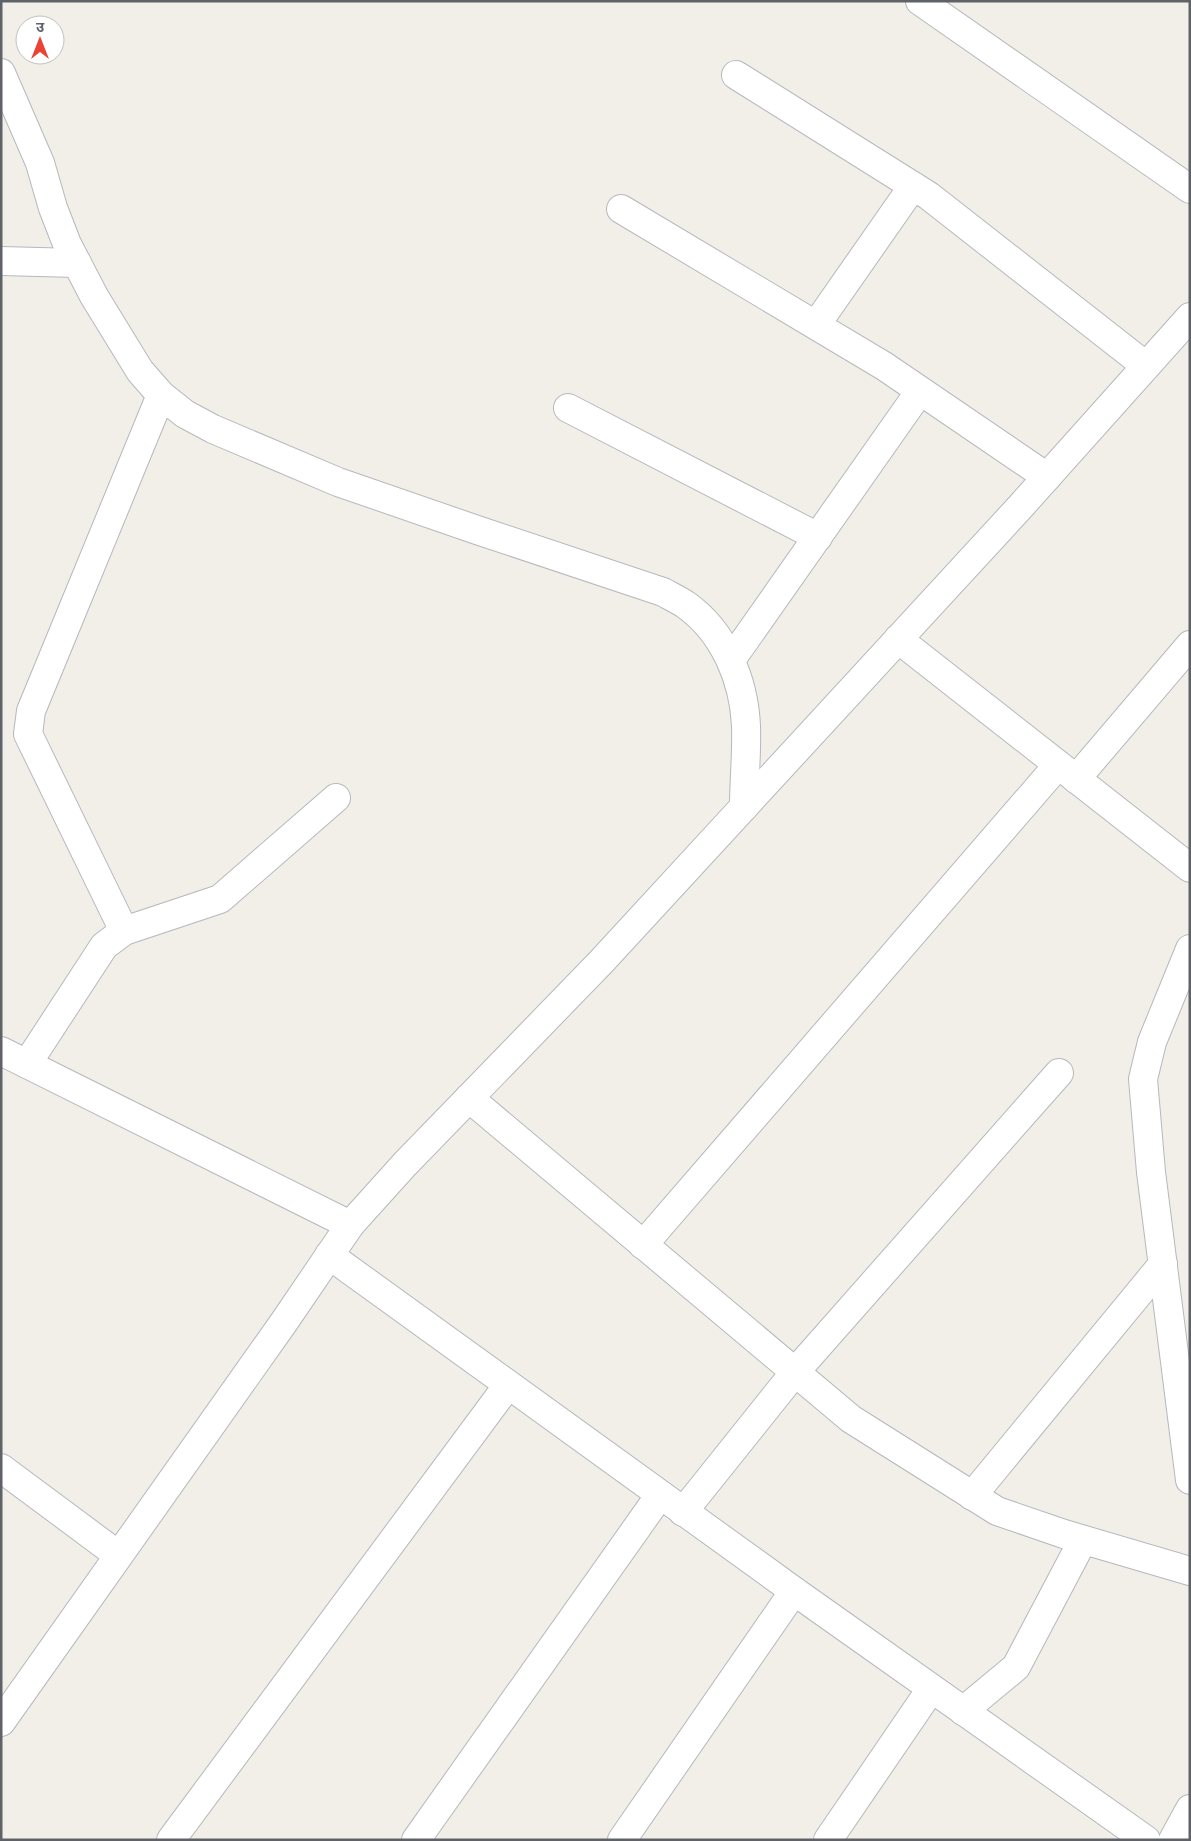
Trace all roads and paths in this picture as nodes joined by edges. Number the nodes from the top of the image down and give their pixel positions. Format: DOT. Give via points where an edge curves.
graph roads {
  1 [pos="920,1"];
  2 [pos="1,73"];
  3 [pos="736,76"];
  4 [pos="913,186"];
  5 [pos="1190,189"];
  6 [pos="621,209"];
  7 [pos="1,261"];
  8 [pos="77,263"];
  9 [pos="1190,317"];
  10 [pos="816,325"];
  11 [pos="1146,366"];
  12 [pos="920,391"];
  13 [pos="161,395"];
  14 [pos="568,408"];
  15 [pos="1047,478"];
  16 [pos="818,537"];
  17 [pos="898,639"];
  18 [pos="1190,645"];
  19 [pos="731,660"];
  20 [pos="1067,772"];
  21 [pos="336,798"];
  22 [pos="744,807"];
  23 [pos="1190,868"];
  24 [pos="124,931"];
  25 [pos="1190,949"];
  26 [pos="1,1051"];
  27 [pos="28,1064"];
  28 [pos="1059,1074"];
  29 [pos="469,1098"];
  30 [pos="350,1226"];
  31 [pos="643,1245"];
  32 [pos="329,1255"];
  33 [pos="1162,1264"];
  34 [pos="795,1372"];
  35 [pos="508,1385"];
  36 [pos="1,1468"];
  37 [pos="1190,1480"];
  38 [pos="660,1495"];
  39 [pos="972,1496"];
  40 [pos="683,1512"];
  41 [pos="1083,1540"];
  42 [pos="118,1555"];
  43 [pos="1190,1571"];
  44 [pos="794,1591"];
  45 [pos="931,1689"];
  46 [pos="963,1711"];
  47 [pos="1,1722"];
  48 [pos="1190,1809"];
  49 [pos="171,1840"];
  50 [pos="416,1840"];
  51 [pos="622,1840"];
  52 [pos="828,1840"];
  53 [pos="1146,1840"];
  54 [pos="1173,1840"];
  1 -- 5 [label="street"];
  2 -- 8 [label="street"];
  3 -- 4 [label="street"];
  4 -- 10 [label="street"];
  4 -- 11 [label="street"];
  6 -- 10 [label="street"];
  7 -- 8 [label="street"];
  8 -- 13 [label="street" via="135,363"];
  9 -- 11 [label="street"];
  10 -- 12 [label="street"];
  11 -- 15 [label="street"];
  12 -- 15 [label="street"];
  12 -- 16 [label="street"];
  13 -- 19 [label="street" via="185,414 213,428 338,482 663,592 686,605 705,622"];
  13 -- 24 [label="street" via="31,711 28,734"];
  14 -- 16 [label="street"];
  15 -- 17 [label="street"];
  16 -- 19 [label="street"];
  17 -- 20 [label="street"];
  17 -- 22 [label="street"];
  18 -- 20 [label="street"];
  19 -- 22 [label="street" via="738,678 746,725"];
  20 -- 23 [label="street"];
  20 -- 31 [label="street"];
  21 -- 24 [label="street" via="220,899"];
  22 -- 29 [label="street" via="601,962"];
  24 -- 27 [label="street" via="104,946"];
  25 -- 33 [label="street" via="1152,1042 1143,1079"];
  26 -- 27 [label="street"];
  27 -- 30 [label="street"];
  28 -- 34 [label="street"];
  29 -- 30 [label="street"];
  29 -- 31 [label="street"];
  30 -- 32 [label="street"];
  31 -- 34 [label="street"];
  32 -- 35 [label="street"];
  32 -- 42 [label="street"];
  33 -- 37 [label="street"];
  33 -- 39 [label="street"];
  34 -- 39 [label="street" via="851,1420"];
  34 -- 40 [label="street"];
  35 -- 38 [label="street"];
  35 -- 49 [label="street"];
  36 -- 42 [label="street"];
  38 -- 40 [label="street"];
  38 -- 50 [label="street"];
  39 -- 41 [label="street" via="997,1511"];
  40 -- 44 [label="street"];
  41 -- 43 [label="street"];
  41 -- 46 [label="street" via="1016,1666"];
  42 -- 47 [label="street"];
  44 -- 45 [label="street"];
  44 -- 51 [label="street"];
  45 -- 46 [label="street"];
  45 -- 52 [label="street"];
  46 -- 53 [label="street"];
  48 -- 54 [label="street"];
}
